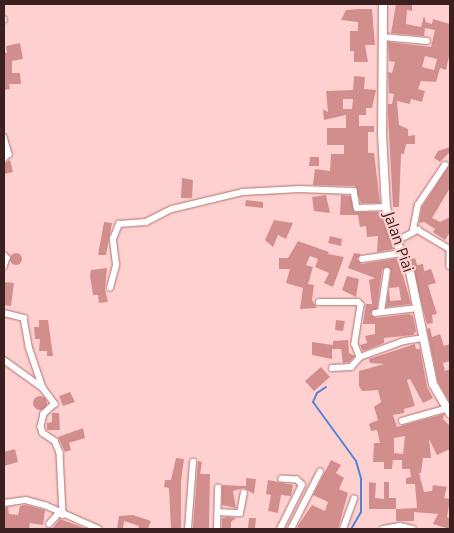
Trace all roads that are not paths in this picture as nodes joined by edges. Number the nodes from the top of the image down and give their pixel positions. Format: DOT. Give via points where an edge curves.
graph roads {
  1 [pos="383,4"];
  2 [pos="383,37"];
  3 [pos="427,42"];
  4 [pos="4,137"];
  5 [pos="4,159"];
  6 [pos="445,165"];
  7 [pos="386,207"];
  8 [pos="413,230"];
  9 [pos="397,241"];
  10 [pos="450,251"];
  11 [pos="402,253"];
  12 [pos="4,255"];
  13 [pos="362,259"];
  14 [pos="450,266"];
  15 [pos="4,267"];
  16 [pos="387,271"];
  17 [pos="110,288"];
  18 [pos="319,302"];
  19 [pos="418,308"];
  20 [pos="4,314"];
  21 [pos="422,338"];
  22 [pos="360,357"];
  23 [pos="4,360"];
  24 [pos="332,368"];
  25 [pos="43,388"];
  26 [pos="448,411"];
  27 [pos="402,421"];
  28 [pos="193,462"];
  29 [pos="320,472"];
  30 [pos="282,479"];
  31 [pos="218,488"];
  32 [pos="244,493"];
  33 [pos="354,499"];
  34 [pos="4,503"];
  35 [pos="218,512"];
  36 [pos="61,514"];
  37 [pos="49,524"];
  38 [pos="99,529"];
  39 [pos="188,529"];
  40 [pos="217,529"];
  41 [pos="280,529"];
  42 [pos="290,529"];
  43 [pos="343,529"];
  44 [pos="383,529"];
  45 [pos="413,529"];
  1 -- 2 [label="street, Jalan Piai"];
  2 -- 3 [label="street"];
  2 -- 7 [label="street, Jalan Piai" via="382,134"];
  4 -- 5 [label="street" via="9,154"];
  6 -- 8 [label="street" via="418,205"];
  7 -- 9 [label="street, Jalan Piai"];
  7 -- 17 [label="street" via="357,208 354,191 299,189 229,193 164,212 146,222 119,224 113,238 116,265"];
  8 -- 9 [label="street"];
  8 -- 10 [label="street" via="427,234"];
  9 -- 11 [label="street, Jalan Piai"];
  10 -- 14 [label="street"];
  11 -- 13 [label="street"];
  11 -- 19 [label="street, Jalan Piai"];
  12 -- 15 [label="street" via="7,258"];
  16 -- 19 [label="street" via="378,313"];
  18 -- 22 [label="street" via="358,302 361,305 355,344"];
  19 -- 21 [label="street, Jalan Piai"];
  20 -- 25 [label="street" via="24,318 29,347"];
  21 -- 22 [label="street"];
  21 -- 26 [label="street, Jalan Piai" via="433,384"];
  22 -- 24 [label="street" via="351,368"];
  23 -- 25 [label="street"];
  25 -- 36 [label="street" via="56,404 44,414 41,427 43,433 53,437 60,452"];
  26 -- 27 [label="street"];
  28 -- 39 [label="street"];
  29 -- 42 [label="street"];
  30 -- 41 [label="street" via="297,480 302,485"];
  31 -- 35 [label="street"];
  32 -- 35 [label="street" via="240,513"];
  33 -- 43 [label="street"];
  34 -- 36 [label="street" via="26,500"];
  35 -- 40 [label="street"];
  36 -- 37 [label="street"];
  36 -- 38 [label="street"];
  44 -- 45 [label="street" via="400,526"];
}
